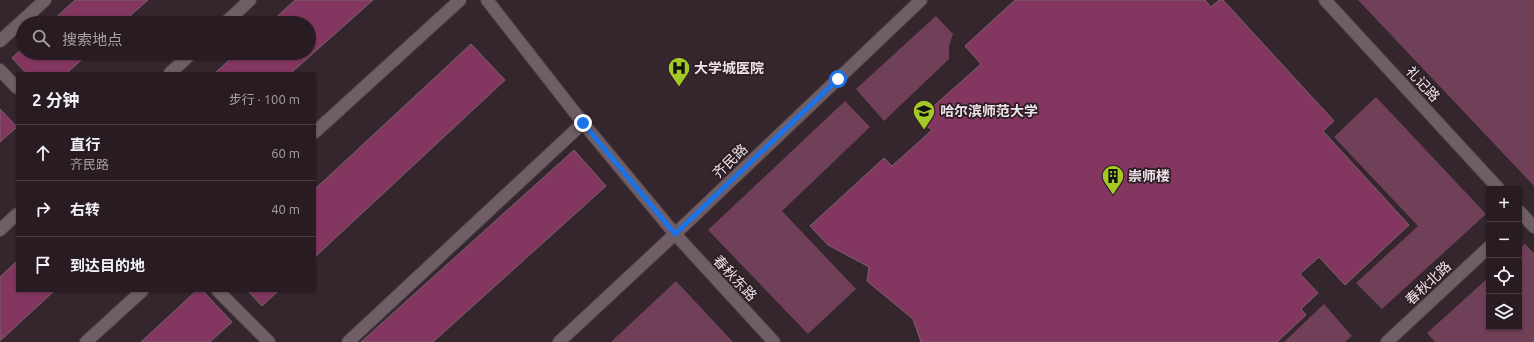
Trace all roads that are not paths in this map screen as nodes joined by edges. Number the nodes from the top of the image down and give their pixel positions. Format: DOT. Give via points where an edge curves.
graph roads {
  1 [pos="45,0"];
  2 [pos="250,0"];
  3 [pos="460,0"];
  4 [pos="487,0"];
  5 [pos="921,0"];
  6 [pos="1325,0"];
  7 [pos="27,16"];
  8 [pos="232,16"];
  9 [pos="16,26"];
  10 [pos="0,41"];
  11 [pos="184,60"];
  12 [pos="0,70"];
  13 [pos="171,72"];
  14 [pos="16,87"];
  15 [pos="583,123"];
  16 [pos="316,131"];
  17 [pos="1496,186"];
  18 [pos="16,215"];
  19 [pos="1522,217"];
  20 [pos="1534,227"];
  21 [pos="0,230"];
  22 [pos="675,234"];
  23 [pos="1486,250"];
  24 [pos="141,292"];
  25 [pos="219,292"];
  26 [pos="86,342"];
  27 [pos="268,342"];
  28 [pos="348,342"];
  29 [pos="559,342"];
  30 [pos="774,342"];
  31 [pos="1387,342"];
  1 -- 7 [label="lane"];
  2 -- 8 [label="lane"];
  3 -- 16 [label="lane"];
  4 -- 15 [label="lane, 春秋东路"];
  5 -- 22 [label="lane, 齐民路"];
  6 -- 17 [label="lane, 礼记路"];
  9 -- 10 [label="lane"];
  11 -- 13 [label="lane"];
  12 -- 14 [label="lane"];
  15 -- 22 [label="lane, 春秋东路"];
  15 -- 28 [label="lane"];
  18 -- 21 [label="lane"];
  19 -- 20 [label="lane"];
  22 -- 29 [label="lane, 齐民路"];
  22 -- 30 [label="lane, 春秋东路"];
  23 -- 31 [label="lane, 春秋北路"];
  24 -- 26 [label="lane"];
  25 -- 27 [label="lane"];
}
